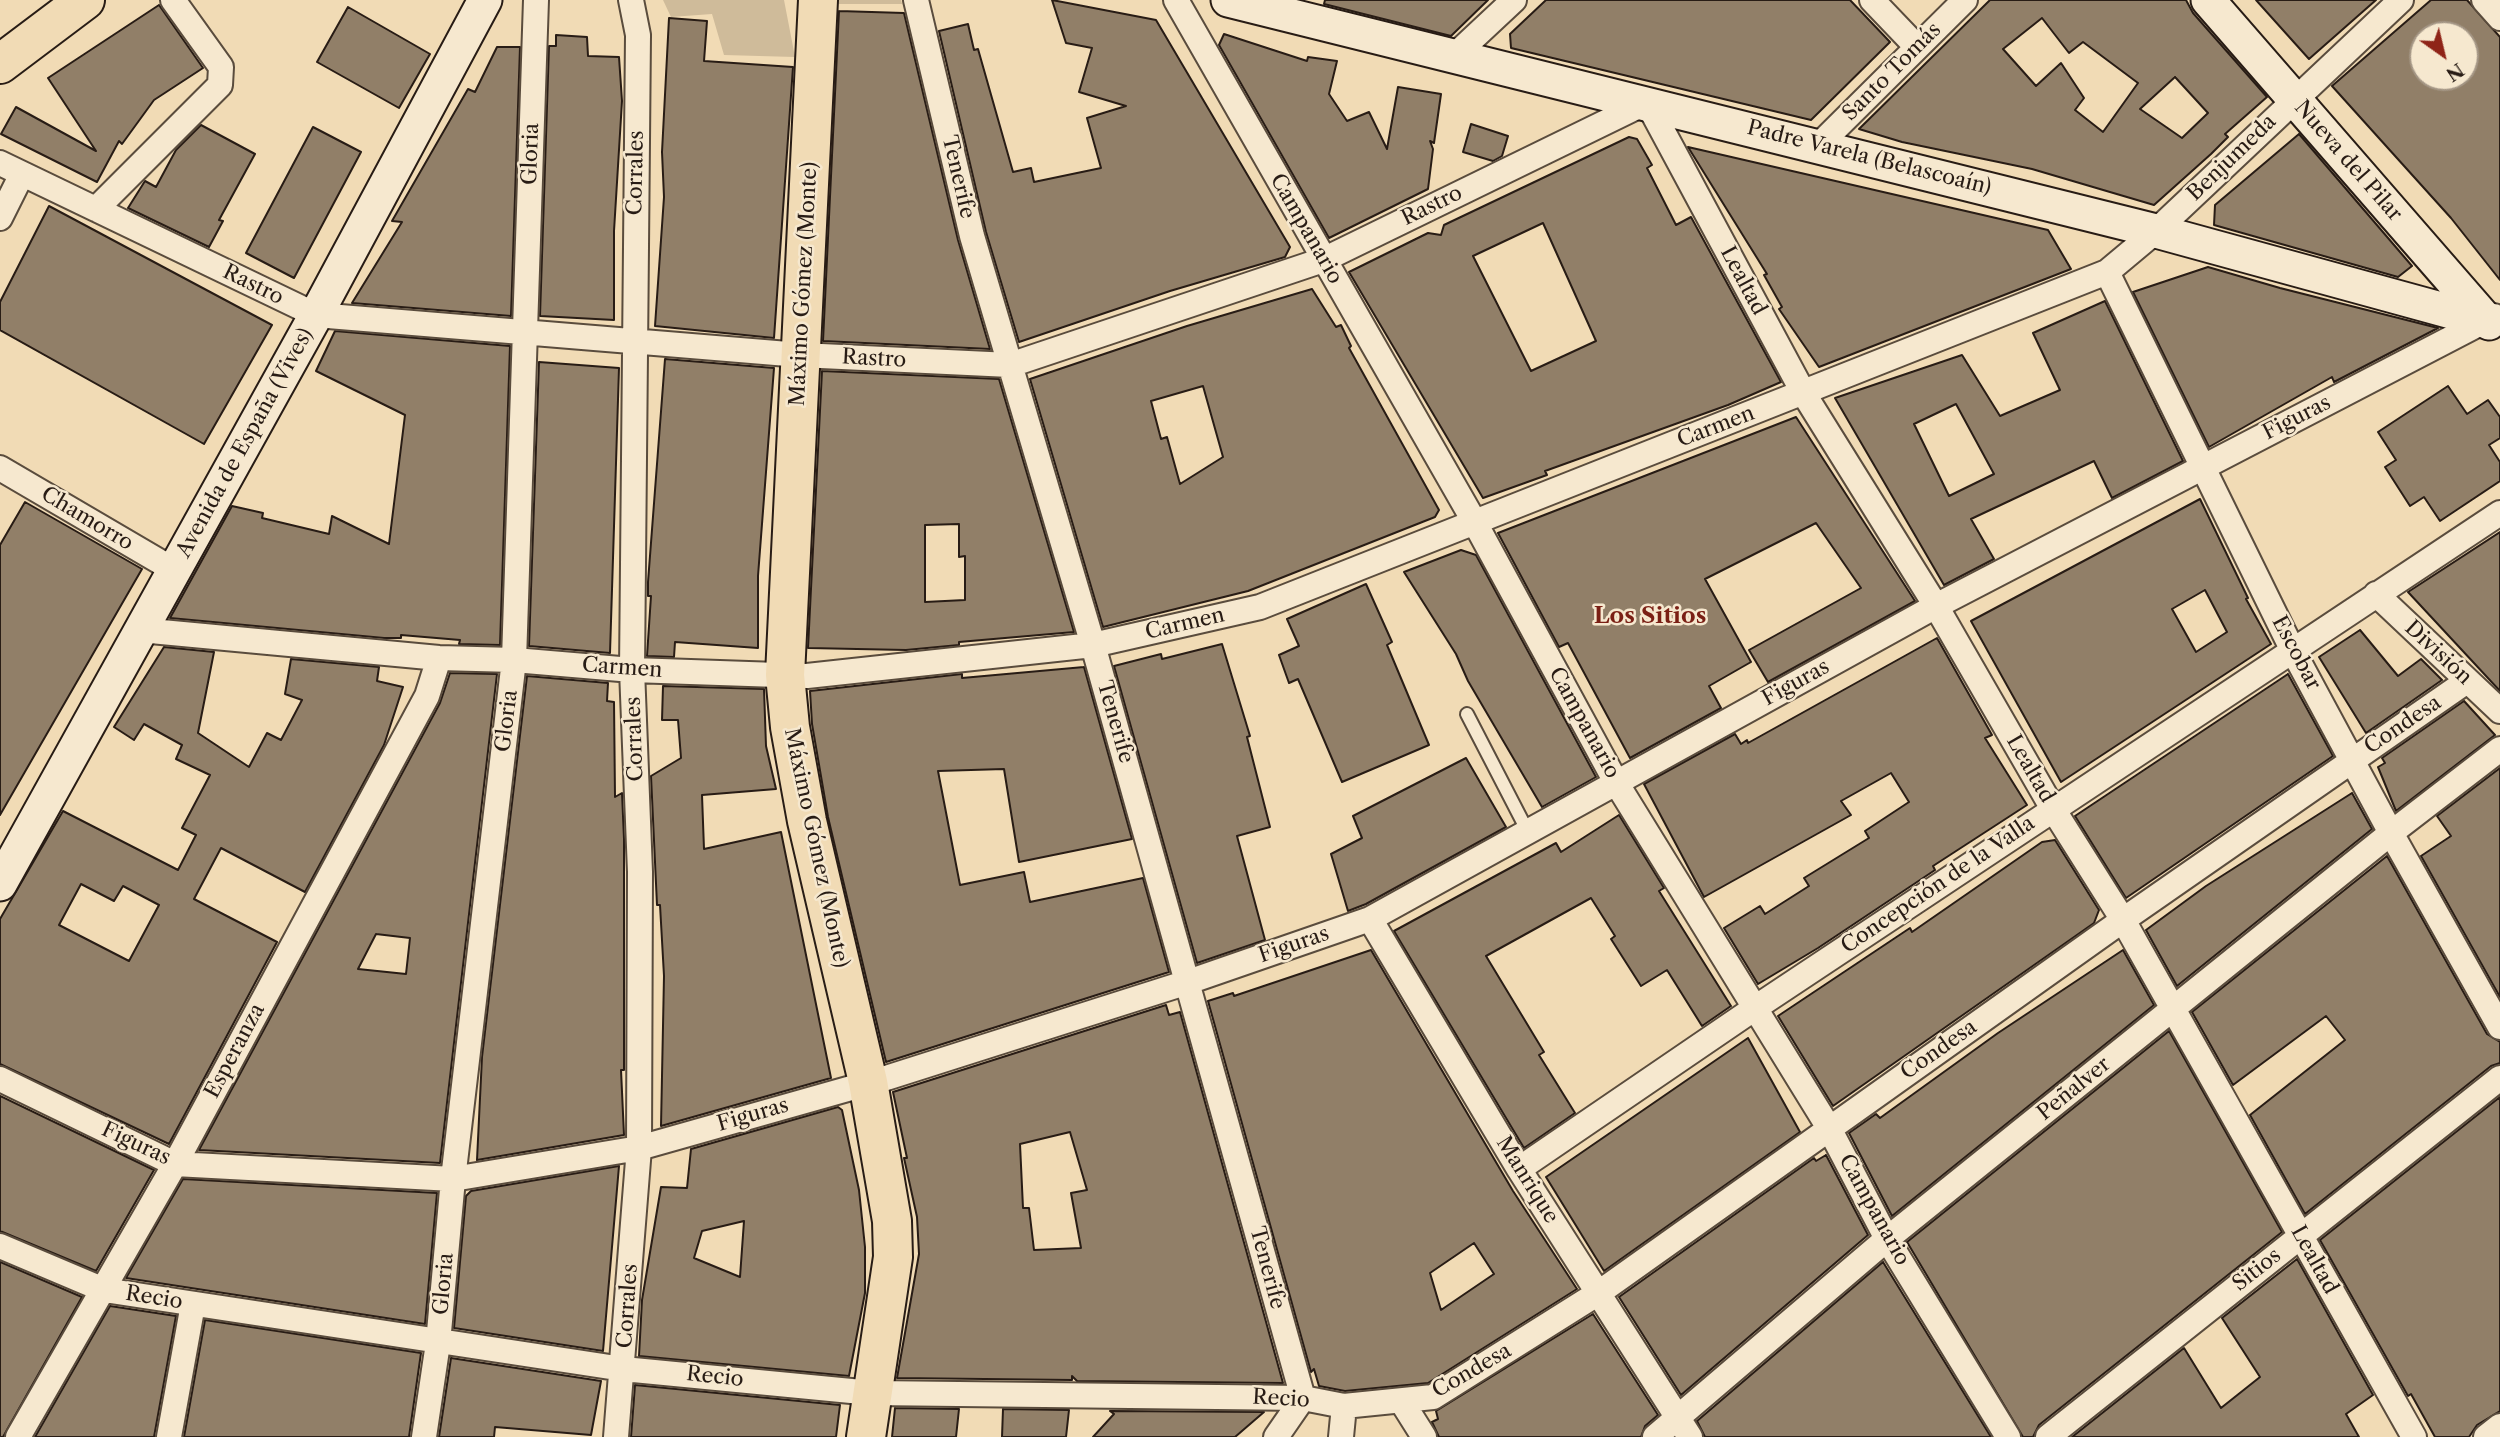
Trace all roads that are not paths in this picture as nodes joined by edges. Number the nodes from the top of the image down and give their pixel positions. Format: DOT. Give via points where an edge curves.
graph roads {
  1 [pos="85,0"];
  2 [pos="173,0"];
  3 [pos="485,0"];
  4 [pos="536,0"];
  5 [pos="631,0"];
  6 [pos="916,0"];
  7 [pos="1176,0"];
  8 [pos="1228,0"];
  9 [pos="1514,0"];
  10 [pos="1872,0"];
  11 [pos="1965,0"];
  12 [pos="2208,0"];
  13 [pos="2401,0"];
  14 [pos="2484,0"];
  15 [pos="814,10"];
  16 [pos="2500,18"];
  17 [pos="1916,46"];
  18 [pos="1453,57"];
  19 [pos="0,64"];
  20 [pos="2293,99"];
  21 [pos="1647,102"];
  22 [pos="1819,145"];
  23 [pos="0,163"];
  24 [pos="22,174"];
  25 [pos="96,209"];
  26 [pos="0,218"];
  27 [pos="2156,231"];
  28 [pos="1323,260"];
  29 [pos="2107,272"];
  30 [pos="316,315"];
  31 [pos="2496,323"];
  32 [pos="526,333"];
  33 [pos="635,340"];
  34 [pos="800,355"];
  35 [pos="1010,365"];
  36 [pos="1804,394"];
  37 [pos="2201,467"];
  38 [pos="0,468"];
  39 [pos="2500,513"];
  40 [pos="1474,521"];
  41 [pos="174,570"];
  42 [pos="2376,594"];
  43 [pos="1936,606"];
  44 [pos="140,630"];
  45 [pos="1093,645"];
  46 [pos="2293,650"];
  47 [pos="439,658"];
  48 [pos="514,660"];
  49 [pos="632,670"];
  50 [pos="785,675"];
  51 [pos="2467,681"];
  52 [pos="2500,712"];
  53 [pos="1467,714"];
  54 [pos="2500,750"];
  55 [pos="2353,760"];
  56 [pos="1616,783"];
  57 [pos="2053,809"];
  58 [pos="1528,832"];
  59 [pos="2391,834"];
  60 [pos="0,884"];
  61 [pos="1370,919"];
  62 [pos="2123,920"];
  63 [pos="1188,982"];
  64 [pos="1755,1008"];
  65 [pos="2173,1009"];
  66 [pos="2500,1027"];
  67 [pos="2500,1078"];
  68 [pos="0,1079"];
  69 [pos="868,1082"];
  70 [pos="1829,1128"];
  71 [pos="639,1147"];
  72 [pos="175,1164"];
  73 [pos="1519,1169"];
  74 [pos="453,1179"];
  75 [pos="2300,1236"];
  76 [pos="1888,1239"];
  77 [pos="0,1246"];
  78 [pos="104,1290"];
  79 [pos="1600,1292"];
  80 [pos="193,1304"];
  81 [pos="438,1343"];
  82 [pos="623,1368"];
  83 [pos="872,1393"];
  84 [pos="1303,1398"];
  85 [pos="1402,1402"];
  86 [pos="1344,1406"];
  87 [pos="2500,1426"];
  88 [pos="1684,1428"];
  89 [pos="18,1437"];
  90 [pos="169,1437"];
  91 [pos="424,1437"];
  92 [pos="616,1437"];
  93 [pos="866,1437"];
  94 [pos="1276,1437"];
  95 [pos="1341,1437"];
  96 [pos="1424,1437"];
  97 [pos="1655,1437"];
  98 [pos="2008,1437"];
  99 [pos="2048,1437"];
  100 [pos="2414,1437"];
  101 [pos="2486,1437"];
  1 -- 19 [label="main road"];
  2 -- 25 [label="street" via="221,67 220,85"];
  3 -- 30 [label="street, Avenida de España (Vives)"];
  4 -- 32 [label="street, Gloria"];
  5 -- 33 [label="street, Corrales" via="638,36"];
  6 -- 35 [label="street, Tenerife" via="972,236"];
  7 -- 28 [label="street, Campanario"];
  8 -- 18 [label="street, Padre Varela (Belascoaín)"];
  9 -- 18 [label="street"];
  10 -- 17 [label="street"];
  11 -- 17 [label="street, Santo Tomás"];
  12 -- 20 [label="street, Nueva del Pilar"];
  13 -- 20 [label="street, Benjumeda"];
  14 -- 16 [label="street"];
  15 -- 34 [label="main road, Máximo Gómez (Monte)"];
  17 -- 22 [label="street, Santo Tomás"];
  18 -- 21 [label="street, Padre Varela (Belascoaín)"];
  20 -- 27 [label="street, Benjumeda"];
  20 -- 31 [label="street, Nueva del Pilar"];
  21 -- 22 [label="street, Padre Varela (Belascoaín)"];
  21 -- 28 [label="street, Rastro"];
  21 -- 36 [label="street, Lealtad"];
  22 -- 27 [label="street, Padre Varela (Belascoaín)"];
  23 -- 24 [label="street, Rastro"];
  24 -- 25 [label="street, Rastro"];
  24 -- 26 [label="street"];
  25 -- 30 [label="street, Rastro"];
  27 -- 29 [label="street, Carmen"];
  27 -- 31 [label="street, Padre Varela (Belascoaín)"];
  28 -- 35 [label="street, Rastro"];
  28 -- 40 [label="street, Campanario"];
  29 -- 36 [label="street, Carmen"];
  29 -- 37 [label="street, Escobar"];
  30 -- 32 [label="street, Rastro"];
  30 -- 41 [label="street, Avenida de España (Vives)"];
  31 -- 37 [label="street, Figuras"];
  32 -- 33 [label="street, Rastro"];
  32 -- 48 [label="street, Gloria"];
  33 -- 34 [label="street, Rastro"];
  33 -- 49 [label="street, Corrales"];
  34 -- 35 [label="street, Rastro"];
  34 -- 50 [label="main road, Máximo Gómez (Monte)"];
  35 -- 45 [label="street, Tenerife"];
  36 -- 40 [label="street, Carmen"];
  36 -- 43 [label="street, Lealtad"];
  37 -- 43 [label="street, Figuras"];
  37 -- 46 [label="street, Escobar"];
  38 -- 41 [label="street, Chamorro"];
  39 -- 42 [label="street, Concepción de la Valla"];
  40 -- 45 [label="street, Carmen" via="1260,607"];
  40 -- 56 [label="street, Campanario"];
  41 -- 44 [label="street, Avenida de España (Vives)"];
  42 -- 46 [label="street, Concepción de la Valla"];
  42 -- 51 [label="street, División"];
  43 -- 56 [label="street, Figuras"];
  43 -- 57 [label="street, Lealtad"];
  44 -- 47 [label="street, Carmen"];
  44 -- 60 [label="street, Avenida de España (Vives)"];
  45 -- 50 [label="street, Carmen"];
  45 -- 63 [label="street, Tenerife"];
  46 -- 55 [label="street, Escobar"];
  46 -- 57 [label="street, Concepción de la Valla"];
  47 -- 48 [label="street, Carmen"];
  47 -- 72 [label="street, Esperanza" via="427,696"];
  48 -- 49 [label="street, Carmen"];
  48 -- 74 [label="street, Gloria"];
  49 -- 50 [label="street, Carmen"];
  49 -- 71 [label="street, Corrales" via="640,872"];
  50 -- 69 [label="main road, Máximo Gómez (Monte)" via="807,821"];
  51 -- 52 [label="street, División"];
  51 -- 55 [label="street, Condesa"];
  53 -- 58 [label="lane"];
  54 -- 59 [label="street, Peñalver"];
  55 -- 59 [label="street, Escobar"];
  55 -- 62 [label="street, Condesa"];
  56 -- 58 [label="street, Figuras"];
  56 -- 64 [label="street, Campanario"];
  57 -- 62 [label="street, Lealtad"];
  57 -- 64 [label="street, Concepción de la Valla"];
  58 -- 61 [label="street, Figuras"];
  59 -- 65 [label="street, Peñalver"];
  59 -- 66 [label="street, Escobar"];
  61 -- 63 [label="street, Figuras"];
  61 -- 73 [label="street, Manrique"];
  62 -- 65 [label="street, Lealtad"];
  62 -- 70 [label="street, Condesa"];
  63 -- 69 [label="street, Figuras"];
  63 -- 84 [label="street, Tenerife"];
  64 -- 70 [label="street, Campanario"];
  64 -- 73 [label="street, Concepción de la Valla"];
  65 -- 75 [label="street, Lealtad"];
  65 -- 76 [label="street, Peñalver"];
  67 -- 75 [label="street, Sitios"];
  68 -- 72 [label="street, Figuras"];
  69 -- 71 [label="street, Figuras"];
  69 -- 83 [label="main road, Máximo Gómez (Monte)" via="894,1241"];
  70 -- 76 [label="street, Campanario"];
  70 -- 79 [label="street, Condesa"];
  71 -- 74 [label="street, Figuras"];
  71 -- 82 [label="street, Corrales"];
  72 -- 74 [label="street, Figuras"];
  72 -- 78 [label="street, Esperanza"];
  73 -- 79 [label="street, Manrique"];
  74 -- 81 [label="street, Gloria"];
  75 -- 99 [label="street, Sitios"];
  75 -- 100 [label="street, Lealtad"];
  76 -- 88 [label="street, Peñalver"];
  76 -- 98 [label="street, Campanario"];
  77 -- 78 [label="street, Recio"];
  78 -- 80 [label="street, Recio"];
  78 -- 89 [label="street, Esperanza"];
  79 -- 85 [label="street, Condesa" via="1433,1396"];
  79 -- 88 [label="street, Manrique"];
  80 -- 81 [label="street, Recio"];
  80 -- 90 [label="street"];
  81 -- 82 [label="street, Recio"];
  81 -- 91 [label="street, Gloria"];
  82 -- 83 [label="street, Recio"];
  82 -- 92 [label="street, Corrales"];
  83 -- 84 [label="street, Recio"];
  83 -- 93 [label="main road, Máximo Gómez (Monte)"];
  84 -- 86 [label="street, Recio"];
  84 -- 94 [label="street"];
  85 -- 86 [label="street, Recio"];
  85 -- 96 [label="street"];
  86 -- 95 [label="street"];
  87 -- 101 [label="street"];
  88 -- 97 [label="street, Peñalver"];
}
